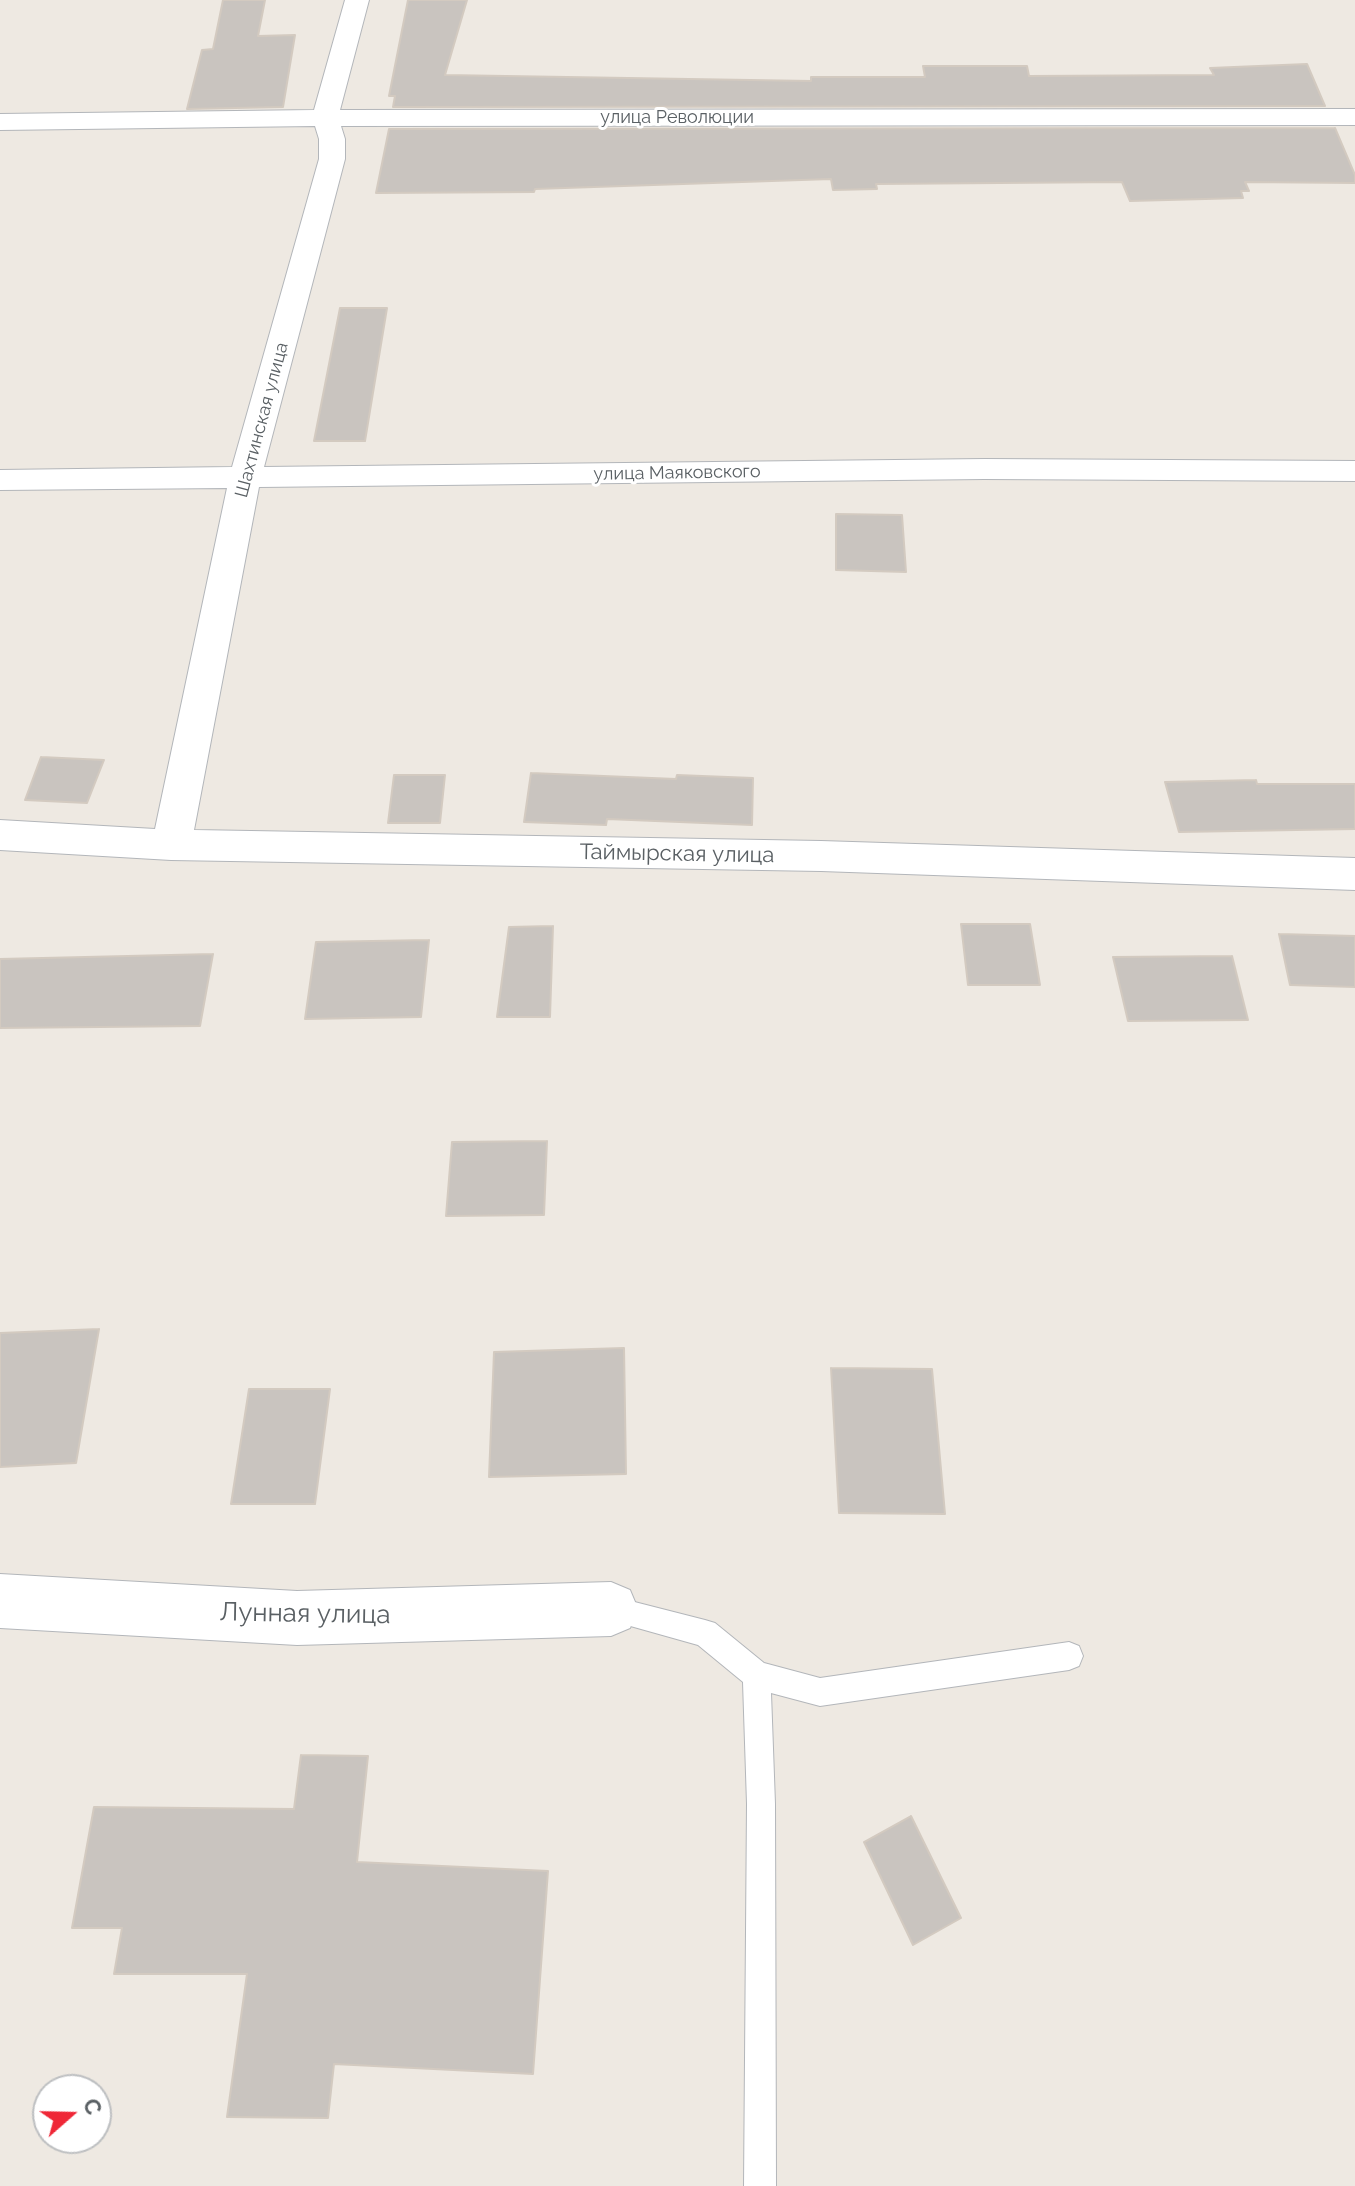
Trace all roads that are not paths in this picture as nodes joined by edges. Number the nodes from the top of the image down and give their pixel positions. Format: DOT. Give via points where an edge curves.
graph roads {
  1 [pos="357,0"];
  2 [pos="1355,117"];
  3 [pos="325,118"];
  4 [pos="0,122"];
  5 [pos="1355,471"];
  6 [pos="245,478"];
  7 [pos="0,480"];
  8 [pos="0,835"];
  9 [pos="171,845"];
  10 [pos="1355,874"];
  11 [pos="0,1601"];
  12 [pos="611,1609"];
  13 [pos="1069,1656"];
  14 [pos="757,1675"];
  15 [pos="760,2186"];
  1 -- 3 [label="street, Шахтинская улица"];
  2 -- 3 [label="street, улица Революции"];
  3 -- 4 [label="street, улица Революции"];
  3 -- 6 [label="street, Шахтинская улица" via="332,159"];
  5 -- 6 [label="street, улица Маяковского" via="985,469"];
  6 -- 7 [label="street, улица Маяковского"];
  6 -- 9 [label="street, Шахтинская улица"];
  8 -- 9 [label="street, Таймырская улица"];
  9 -- 10 [label="street, Таймырская улица" via="806,856"];
  11 -- 12 [label="street, Лунная улица" via="297,1618"];
  12 -- 14 [label="lane" via="705,1633"];
  13 -- 14 [label="lane" via="820,1692"];
  14 -- 15 [label="lane"];
}
